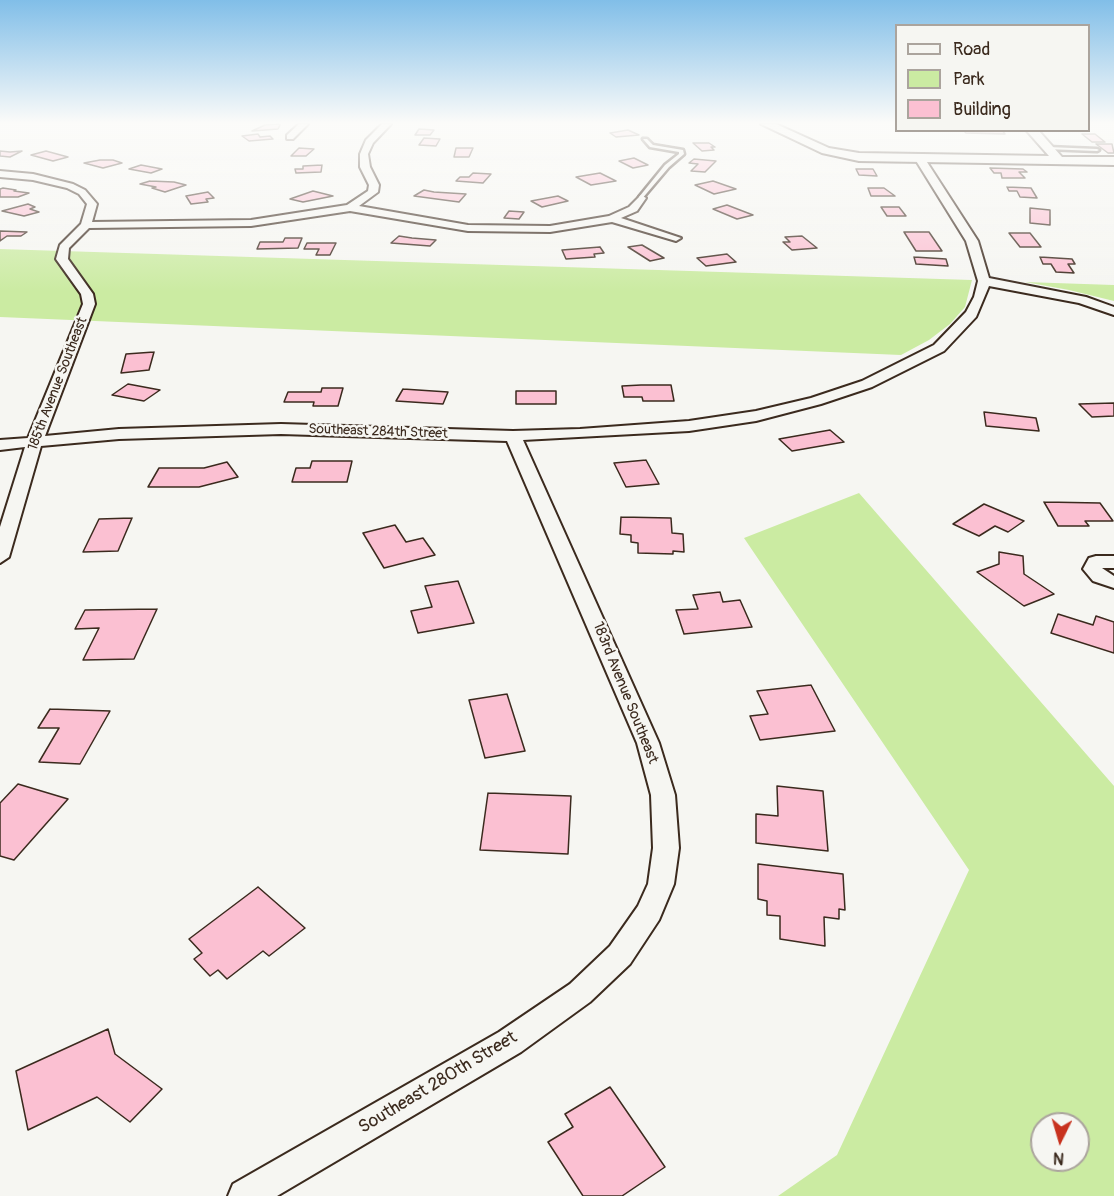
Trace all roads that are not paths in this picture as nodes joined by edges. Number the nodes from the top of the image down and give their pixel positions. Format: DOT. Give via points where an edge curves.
graph roads {
  1 [pos="45,180"];
  2 [pos="371,180"];
  3 [pos="655,180"];
  4 [pos="933,180"];
  5 [pos="640,198"];
  6 [pos="350,208"];
  7 [pos="612,219"];
  8 [pos="86,225"];
  9 [pos="676,238"];
  10 [pos="984,281"];
  11 [pos="1114,311"];
  12 [pos="513,436"];
  13 [pos="35,441"];
  14 [pos="0,446"];
  15 [pos="0,557"];
  16 [pos="1114,562"];
  17 [pos="1114,582"];
  18 [pos="620,955"];
  19 [pos="245,1196"];
  1 -- 8 [label="street" via="82,192 92,204"];
  2 -- 6 [label="street" via="373,192"];
  3 -- 5 [label="lane"];
  4 -- 10 [label="street" via="972,241"];
  5 -- 7 [label="street" via="633,209"];
  6 -- 7 [label="street" via="494,230 574,227"];
  6 -- 8 [label="street" via="251,223"];
  7 -- 9 [label="street"];
  8 -- 13 [label="street, 185th Avenue Southeast" via="64,247 62,259 87,294 88,304"];
  10 -- 11 [label="street" via="1082,300"];
  10 -- 12 [label="street, Southeast 284th Street" via="971,314 939,348 867,384 816,401 756,416 689,426"];
  12 -- 13 [label="street, Southeast 284th Street" via="281,429 177,431"];
  12 -- 18 [label="street, 183rd Avenue Southeast" via="644,732 663,795 666,848 661,884 649,912"];
  13 -- 14 [label="street, Southeast 284th Street"];
  13 -- 15 [label="street, 185th Avenue Southeast"];
  16 -- 17 [label="street" via="1096,562 1092,569"];
  18 -- 19 [label="street, Southeast 280th Street" via="580,993 510,1042"];
}
